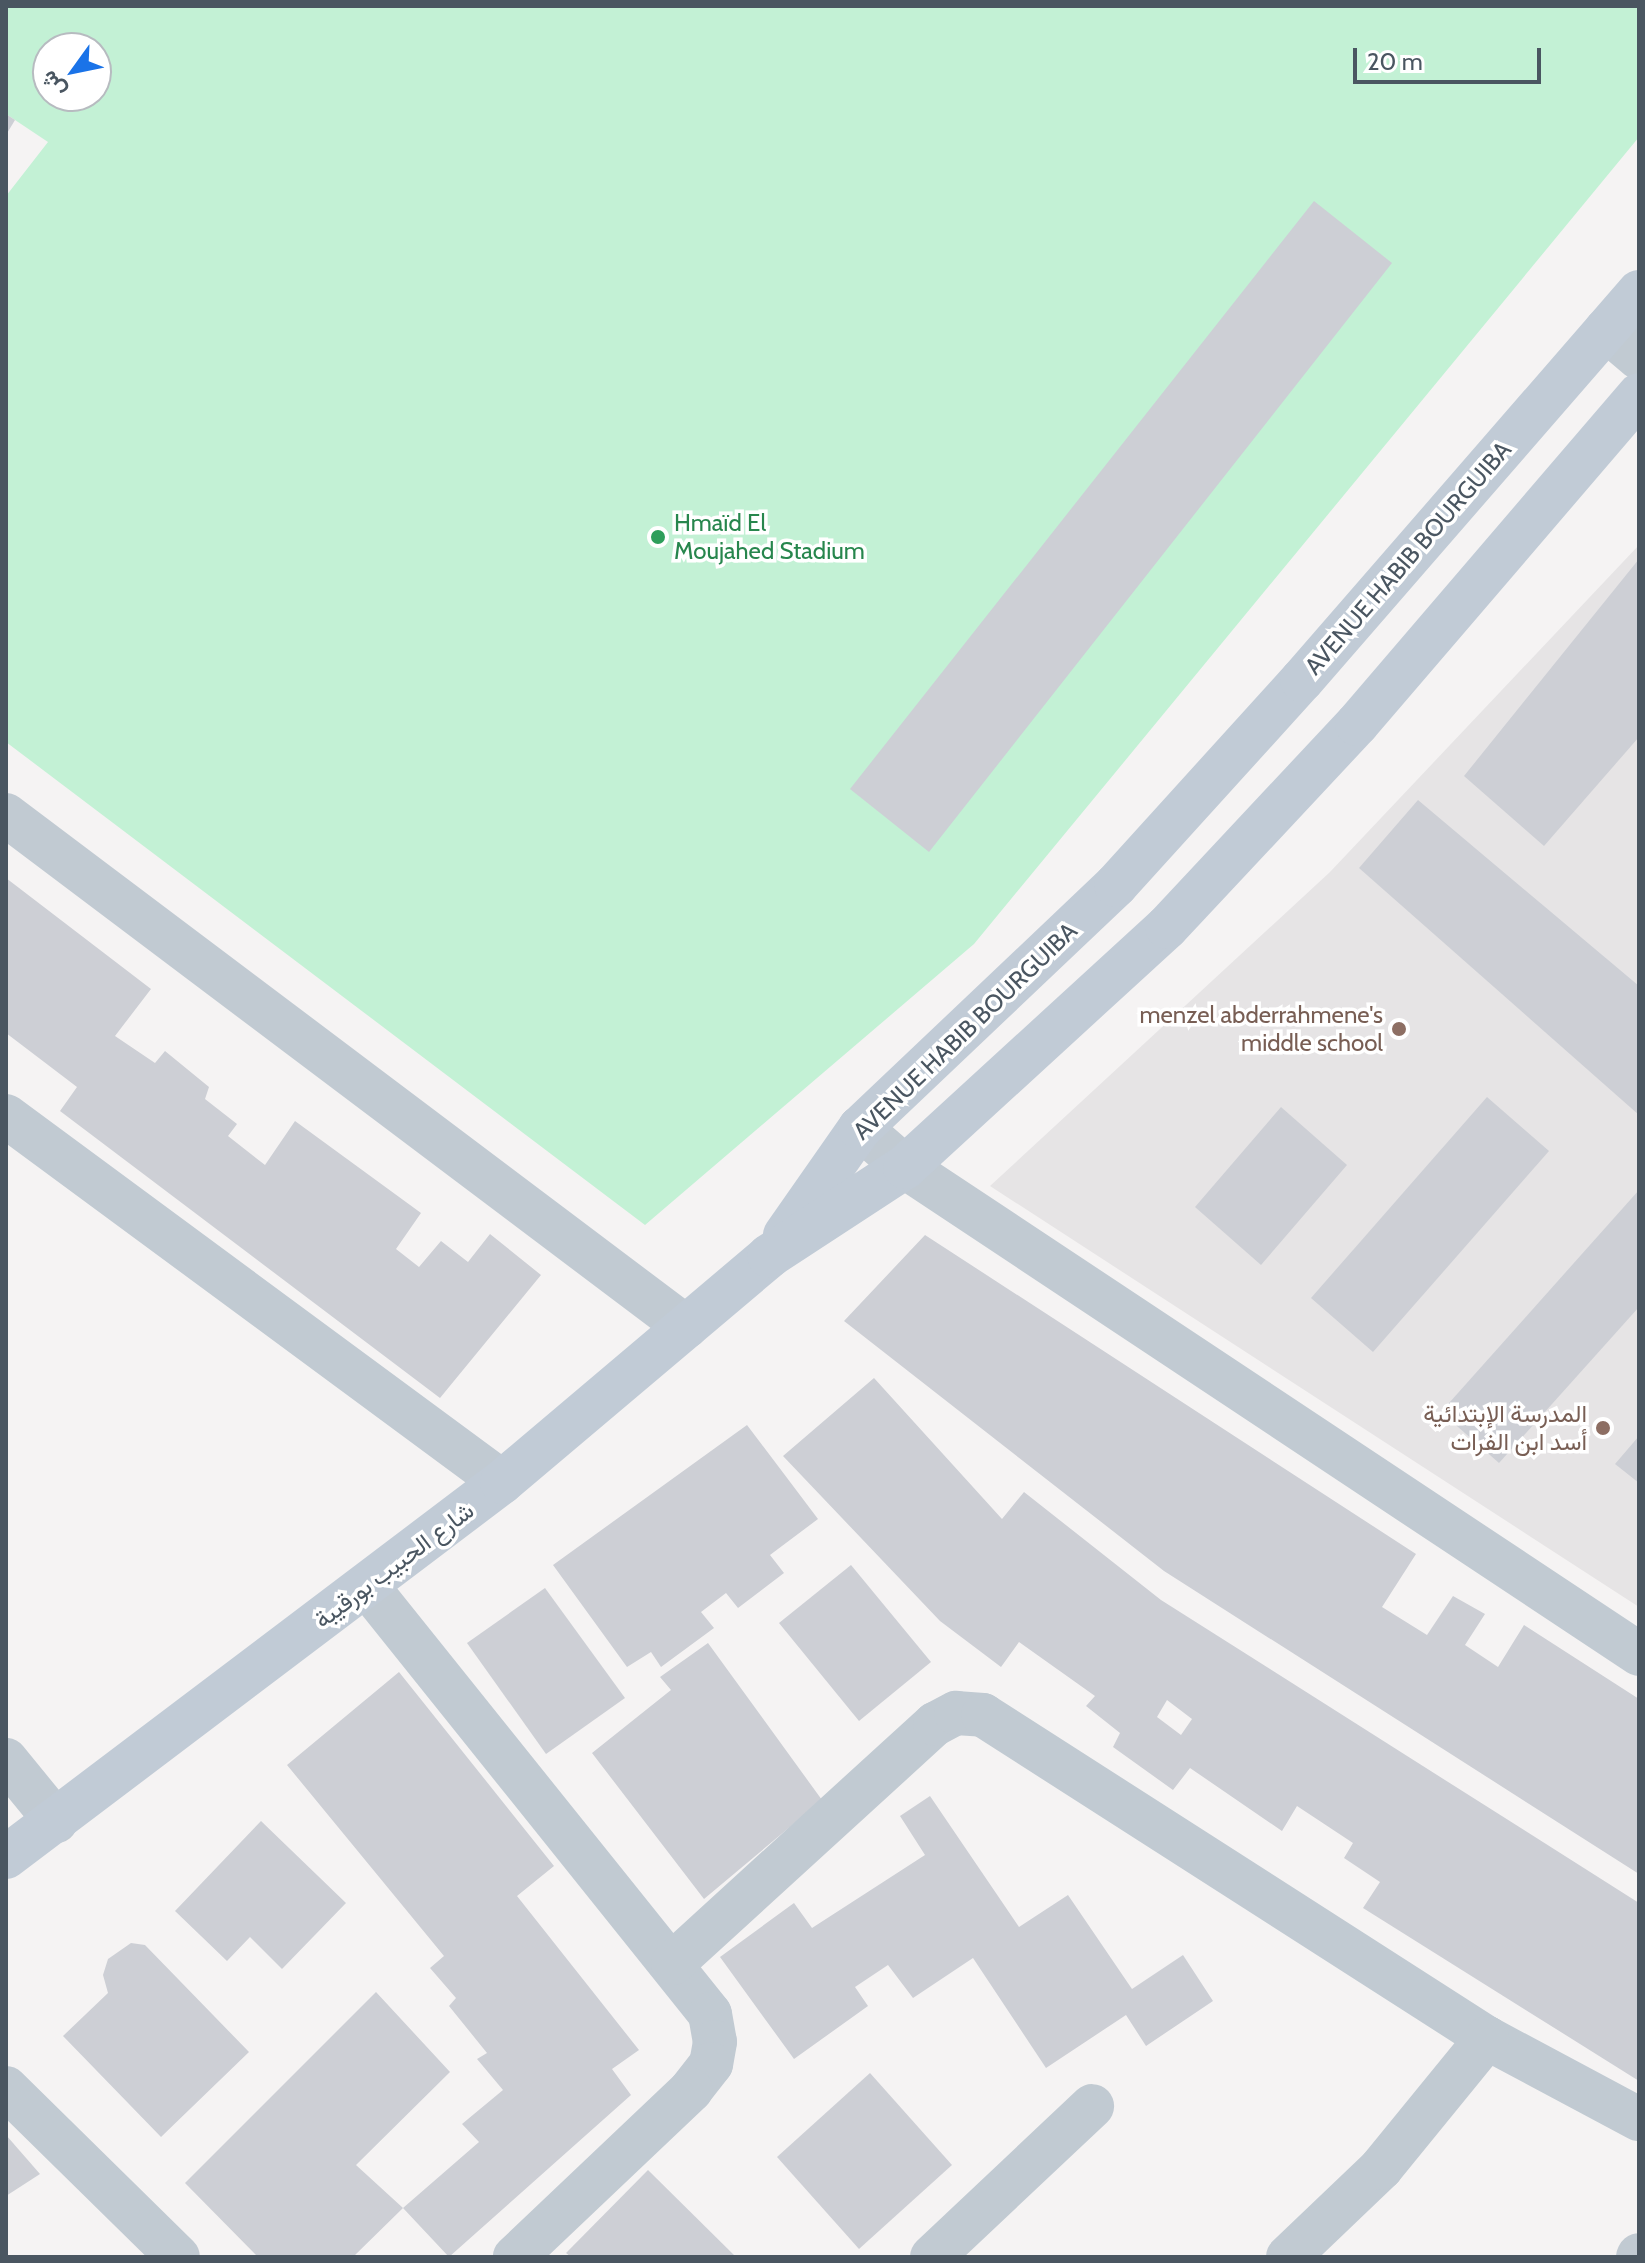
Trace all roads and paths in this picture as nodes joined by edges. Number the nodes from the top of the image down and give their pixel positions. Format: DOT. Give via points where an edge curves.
graph roads {
  1 [pos="1639,292"];
  2 [pos="1606,330"];
  3 [pos="1639,358"];
  4 [pos="1639,395"];
  5 [pos="6,815"];
  6 [pos="6,1116"];
  7 [pos="860,1128"];
  8 [pos="905,1167"];
  9 [pos="769,1256"];
  10 [pos="686,1327"];
  11 [pos="502,1482"];
  12 [pos="367,1586"];
  13 [pos="1639,1654"];
  14 [pos="6,1760"];
  15 [pos="56,1821"];
  16 [pos="6,1857"];
  17 [pos="673,1963"];
  18 [pos="1487,2038"];
  19 [pos="6,2088"];
  20 [pos="1092,2106"];
  21 [pos="1639,2119"];
  22 [pos="178,2257"];
  23 [pos="515,2257"];
  24 [pos="932,2257"];
  25 [pos="1288,2257"];
  1 -- 2 [label="street, AVENUE HABIB BOURGUIBA"];
  2 -- 3 [label="street"];
  2 -- 7 [label="street, AVENUE HABIB BOURGUIBA" via="1116,885"];
  4 -- 8 [label="street" via="1357,724 1167,927"];
  5 -- 10 [label="street"];
  6 -- 11 [label="street"];
  7 -- 8 [label="street"];
  7 -- 9 [label="street, AVENUE HABIB BOURGUIBA"];
  8 -- 9 [label="street"];
  8 -- 13 [label="street"];
  9 -- 10 [label="street, شارع الحبيب بورقيبة"];
  10 -- 11 [label="street, شارع الحبيب بورقيبة"];
  11 -- 12 [label="street, شارع الحبيب بورقيبة"];
  12 -- 15 [label="street, شارع الحبيب بورقيبة"];
  12 -- 17 [label="street"];
  14 -- 15 [label="street"];
  15 -- 16 [label="street, شارع الحبيب بورقيبة"];
  17 -- 18 [label="street" via="935,1724 956,1713 983,1715"];
  17 -- 23 [label="street" via="710,2014 715,2042 711,2064 691,2090"];
  18 -- 21 [label="street"];
  18 -- 25 [label="street" via="1381,2168"];
  19 -- 22 [label="street"];
  20 -- 24 [label="street"];
}
